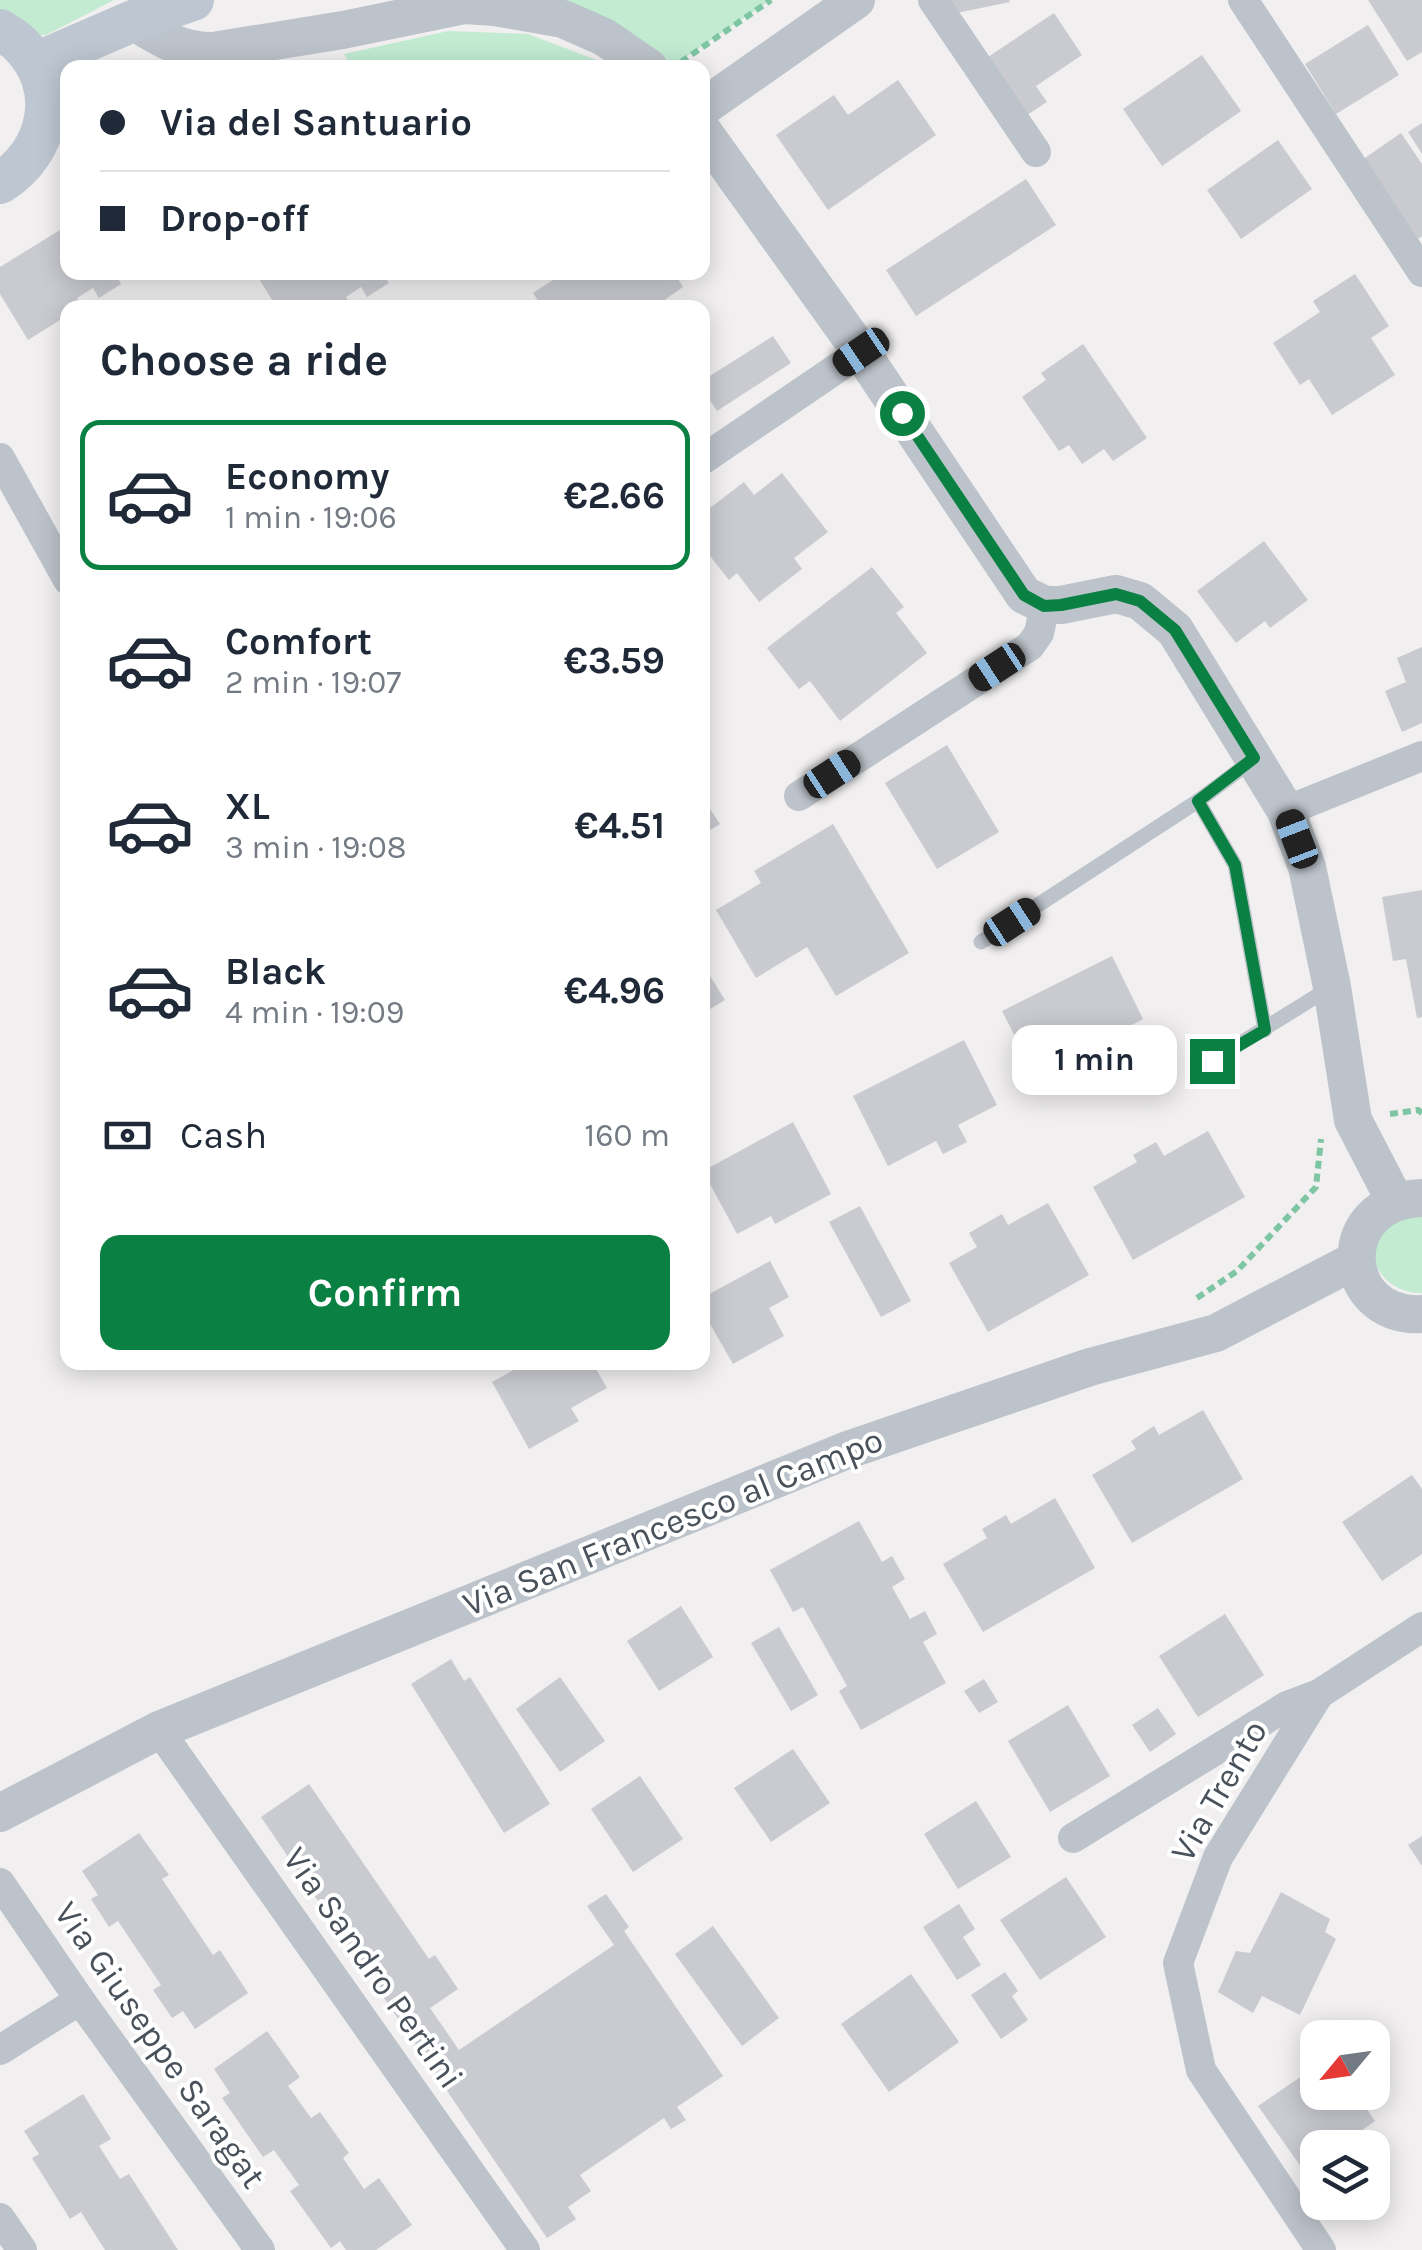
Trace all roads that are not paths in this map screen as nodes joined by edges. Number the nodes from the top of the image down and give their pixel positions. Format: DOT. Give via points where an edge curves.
graph roads {
  1 [pos="193,0"];
  2 [pos="856,0"];
  3 [pos="933,0"];
  4 [pos="1243,0"];
  5 [pos="132,21"];
  6 [pos="0,30"];
  7 [pos="637,60"];
  8 [pos="36,64"];
  9 [pos="710,102"];
  10 [pos="710,141"];
  11 [pos="1036,152"];
  12 [pos="0,182"];
  13 [pos="1422,272"];
  14 [pos="861,352"];
  15 [pos="710,455"];
  16 [pos="0,458"];
  17 [pos="60,566"];
  18 [pos="1044,606"];
  19 [pos="1422,756"];
  20 [pos="1254,758"];
  21 [pos="799,796"];
  22 [pos="1198,801"];
  23 [pos="1286,811"];
  24 [pos="980,942"];
  25 [pos="1332,986"];
  26 [pos="1265,1030"];
  27 [pos="1212,1061"];
  28 [pos="1408,1200"];
  29 [pos="1356,1260"];
  30 [pos="1422,1314"];
  31 [pos="1422,1626"];
  32 [pos="1319,1694"];
  33 [pos="159,1730"];
  34 [pos="0,1813"];
  35 [pos="1073,1838"];
  36 [pos="0,1883"];
  37 [pos="80,2000"];
  38 [pos="0,2050"];
  39 [pos="0,2218"];
  40 [pos="22,2250"];
  41 [pos="260,2250"];
  42 [pos="526,2250"];
  43 [pos="1322,2250"];
  1 -- 5 [label="main road"];
  2 -- 9 [label="street"];
  3 -- 11 [label="street"];
  4 -- 13 [label="street"];
  5 -- 7 [label="street" via="171,44 213,51 465,6 495,7 562,18"];
  5 -- 8 [label="main road"];
  6 -- 8 [label="main road"];
  8 -- 12 [label="main road" via="46,91 46,121 18,172"];
  10 -- 14 [label="street"];
  14 -- 15 [label="street"];
  14 -- 18 [label="street" via="1024,595"];
  16 -- 17 [label="street"];
  18 -- 20 [label="street" via="1116,594 1140,601 1175,630"];
  18 -- 21 [label="street" via="1030,646"];
  19 -- 23 [label="street"];
  20 -- 22 [label="lane"];
  20 -- 23 [label="street"];
  22 -- 24 [label="lane"];
  22 -- 26 [label="lane" via="1235,865"];
  23 -- 25 [label="street" via="1308,867"];
  25 -- 26 [label="lane"];
  25 -- 28 [label="street" via="1354,1120"];
  26 -- 27 [label="lane"];
  28 -- 29 [label="street" via="1379,1210 1365,1225"];
  29 -- 30 [label="street" via="1371,1296 1387,1308"];
  29 -- 33 [label="street, Via San Francesco al Campo" via="1216,1332 1090,1367 845,1451"];
  31 -- 32 [label="street, Via Trento"];
  32 -- 35 [label="street" via="1287,1706"];
  32 -- 43 [label="street, Via Trento" via="1218,1857 1178,1963 1201,2070"];
  33 -- 34 [label="street, Via San Francesco al Campo"];
  33 -- 42 [label="street, Via Sandro Pertini"];
  36 -- 37 [label="street, Via Giuseppe Saragat"];
  37 -- 38 [label="street"];
  37 -- 41 [label="street, Via Giuseppe Saragat"];
  39 -- 40 [label="street"];
}
